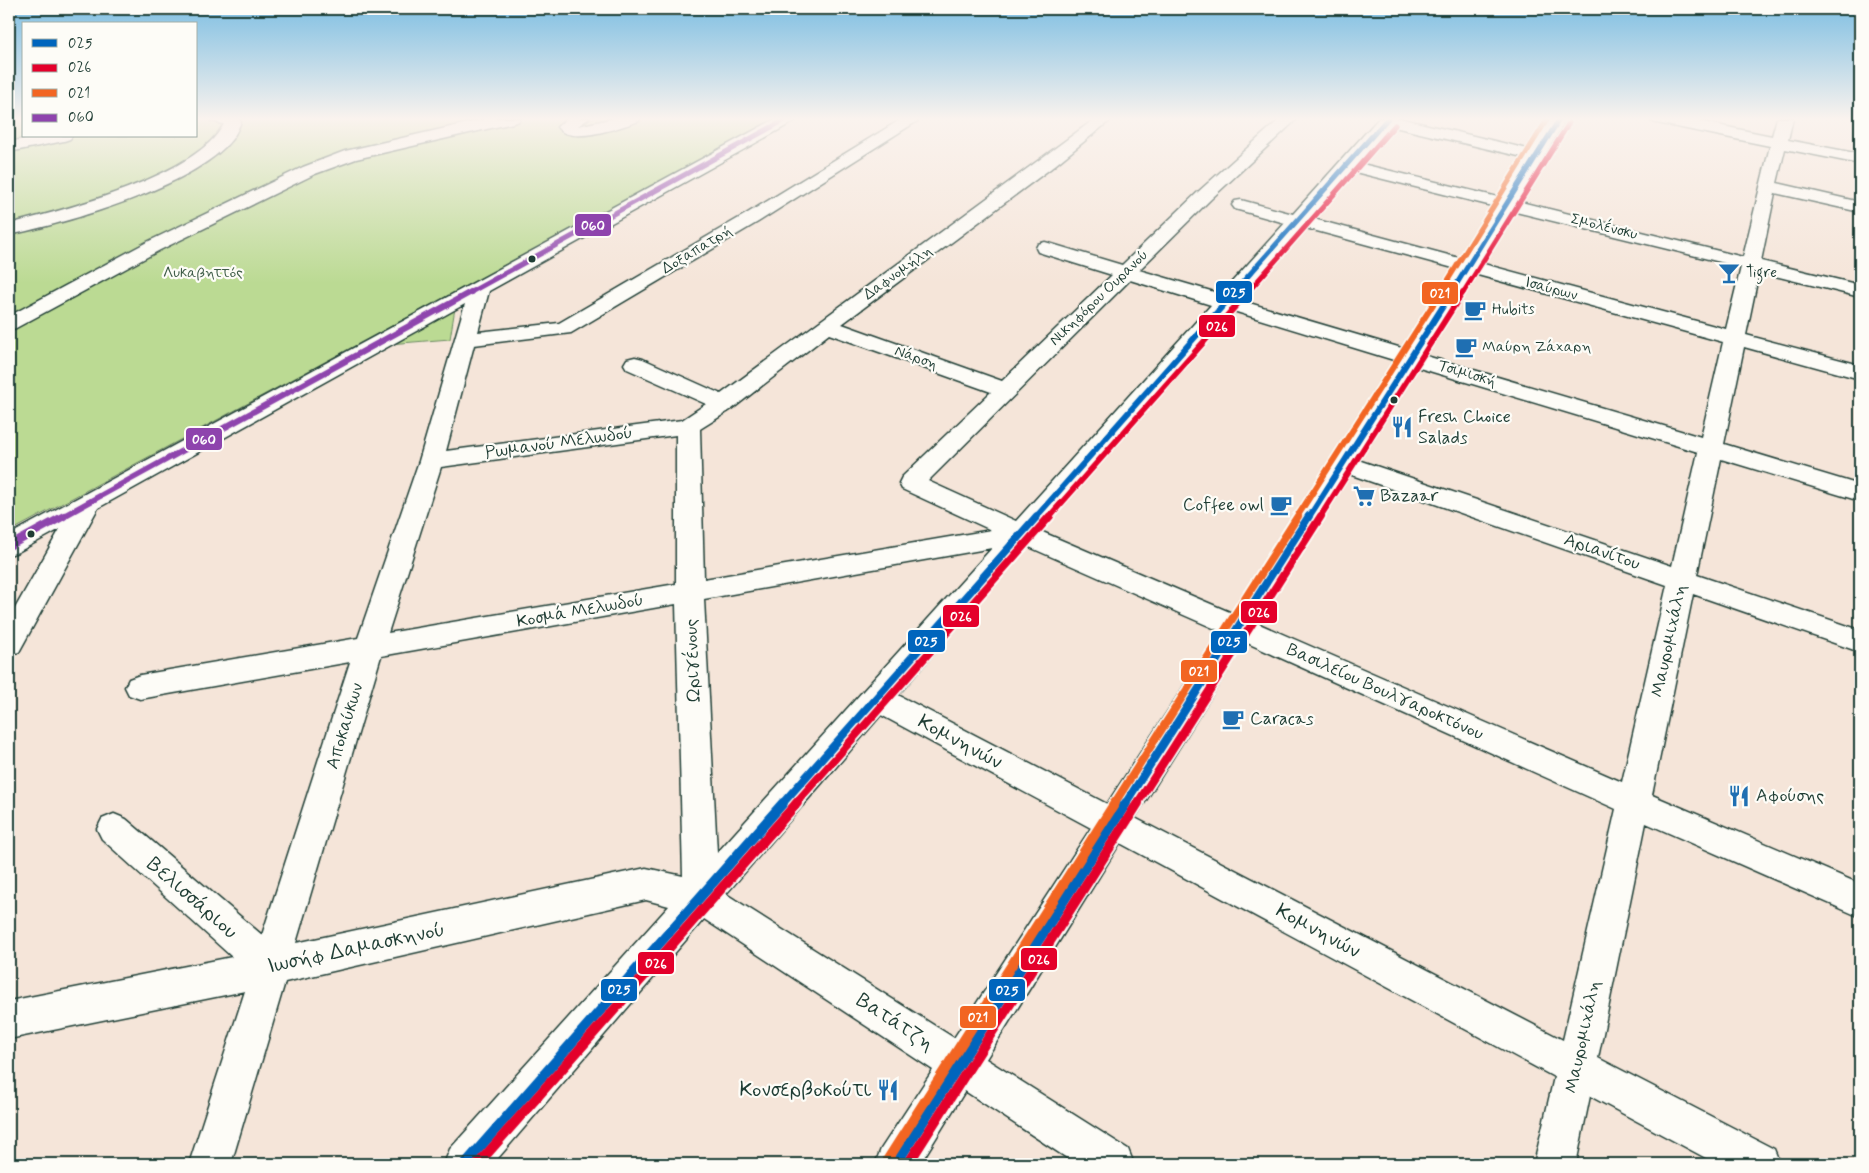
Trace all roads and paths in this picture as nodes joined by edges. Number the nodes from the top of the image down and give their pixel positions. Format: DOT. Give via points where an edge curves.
graph roads {
  1 [pos="174,173"];
  2 [pos="305,173"];
  3 [pos="690,173"];
  4 [pos="826,173"];
  5 [pos="1035,173"];
  6 [pos="1230,173"];
  7 [pos="1340,173"];
  8 [pos="1380,173"];
  9 [pos="1527,173"];
  10 [pos="1772,173"];
  11 [pos="1768,186"];
  12 [pos="1508,203"];
  13 [pos="1241,205"];
  14 [pos="1860,207"];
  15 [pos="1298,220"];
  16 [pos="9,230"];
  17 [pos="1045,248"];
  18 [pos="1751,264"];
  19 [pos="1468,267"];
  20 [pos="1126,271"];
  21 [pos="480,288"];
  22 [pos="1860,291"];
  23 [pos="1226,302"];
  24 [pos="9,324"];
  25 [pos="826,326"];
  26 [pos="1735,339"];
  27 [pos="464,340"];
  28 [pos="1411,357"];
  29 [pos="635,364"];
  30 [pos="1860,372"];
  31 [pos="1006,390"];
  32 [pos="724,404"];
  33 [pos="688,426"];
  34 [pos="1711,448"];
  35 [pos="431,461"];
  36 [pos="1343,463"];
  37 [pos="911,482"];
  38 [pos="1860,493"];
  39 [pos="88,503"];
  40 [pos="1021,534"];
  41 [pos="9,546"];
  42 [pos="1682,580"];
  43 [pos="690,592"];
  44 [pos="1239,627"];
  45 [pos="1860,641"];
  46 [pos="9,644"];
  47 [pos="369,648"];
  48 [pos="140,687"];
  49 [pos="876,698"];
  50 [pos="1634,803"];
  51 [pos="1114,823"];
  52 [pos="114,829"];
  53 [pos="702,897"];
  54 [pos="1860,901"];
  55 [pos="271,967"];
  56 [pos="9,1020"];
  57 [pos="960,1065"];
  58 [pos="1577,1068"];
  59 [pos="478,1160"];
  60 [pos="210,1164"];
  61 [pos="896,1164"];
  62 [pos="1112,1164"];
  63 [pos="1556,1164"];
  64 [pos="1759,1164"];
  1 -- 16 [label="street" via="73,214"];
  2 -- 24 [label="street" via="165,238"];
  3 -- 21 [label="street"];
  4 -- 27 [label="street, Δοξαπατρή" via="564,329"];
  5 -- 25 [label="street, Δαφνομήλη"];
  6 -- 20 [label="street, Νικηφόρου Ουρανού"];
  7 -- 15 [label="street"];
  8 -- 12 [label="street, Σμολένσκυ"];
  9 -- 12 [label="street"];
  10 -- 11 [label="street, Μαυρομιχάλη"];
  11 -- 14 [label="street"];
  11 -- 18 [label="street, Μαυρομιχάλη"];
  12 -- 18 [label="street, Σμολένσκυ"];
  12 -- 19 [label="street"];
  13 -- 15 [label="street, Ισαύρων"];
  15 -- 19 [label="street, Ισαύρων"];
  15 -- 23 [label="street"];
  17 -- 20 [label="street, Τσιμισκή"];
  18 -- 22 [label="street, Σμολένσκυ"];
  18 -- 26 [label="street, Μαυρομιχάλη"];
  19 -- 26 [label="street, Ισαύρων"];
  19 -- 28 [label="street"];
  20 -- 23 [label="street, Τσιμισκή"];
  20 -- 31 [label="street, Νικηφόρου Ουρανού"];
  21 -- 27 [label="street, Αποκαύκων"];
  21 -- 39 [label="street"];
  23 -- 28 [label="street, Τσιμισκή"];
  23 -- 40 [label="street"];
  25 -- 31 [label="street, Νάρση"];
  25 -- 32 [label="street, Δαφνομήλη"];
  26 -- 30 [label="street, Ισαύρων"];
  26 -- 34 [label="street, Μαυρομιχάλη"];
  27 -- 35 [label="street, Αποκαύκων"];
  28 -- 34 [label="street, Τσιμισκή"];
  28 -- 36 [label="street"];
  29 -- 32 [label="street"];
  31 -- 37 [label="street, Νικηφόρου Ουρανού"];
  32 -- 33 [label="street, Δαφνομήλη"];
  33 -- 35 [label="street, Ρωμανού Μελωδού"];
  33 -- 43 [label="street, Ωριγένους"];
  34 -- 38 [label="street, Τσιμισκή"];
  34 -- 42 [label="street, Μαυρομιχάλη"];
  35 -- 47 [label="street, Αποκαύκων"];
  36 -- 42 [label="street, Αριανίτου"];
  36 -- 44 [label="street"];
  37 -- 40 [label="street, Βασιλείου Βουλγαροκτόνου"];
  39 -- 41 [label="street"];
  39 -- 46 [label="street"];
  40 -- 43 [label="street, Κοσμά Μελωδού"];
  40 -- 44 [label="street, Βασιλείου Βουλγαροκτόνου"];
  40 -- 49 [label="street"];
  42 -- 45 [label="street, Αριανίτου"];
  42 -- 50 [label="street, Μαυρομιχάλη"];
  43 -- 47 [label="street, Κοσμά Μελωδού"];
  43 -- 53 [label="street, Ωριγένους"];
  44 -- 50 [label="street, Βασιλείου Βουλγαροκτόνου"];
  44 -- 51 [label="street"];
  47 -- 48 [label="street, Κοσμά Μελωδού"];
  47 -- 55 [label="street, Αποκαύκων"];
  49 -- 51 [label="street, Κομνηνών"];
  49 -- 53 [label="street"];
  50 -- 54 [label="street, Βασιλείου Βουλγαροκτόνου"];
  50 -- 58 [label="street, Μαυρομιχάλη"];
  51 -- 57 [label="street"];
  51 -- 58 [label="street, Κομνηνών"];
  52 -- 55 [label="street, Βελισσάριου"];
  53 -- 55 [label="street, Ιωσήφ Δαμασκηνού" via="646,884"];
  53 -- 57 [label="street, Βατάτζη"];
  53 -- 59 [label="street"];
  55 -- 56 [label="street, Ιωσήφ Δαμασκηνού"];
  55 -- 60 [label="street, Αποκαύκων"];
  57 -- 61 [label="street"];
  57 -- 62 [label="street, Βατάτζη"];
  58 -- 63 [label="street, Μαυρομιχάλη"];
  58 -- 64 [label="street, Κομνηνών"];
}
